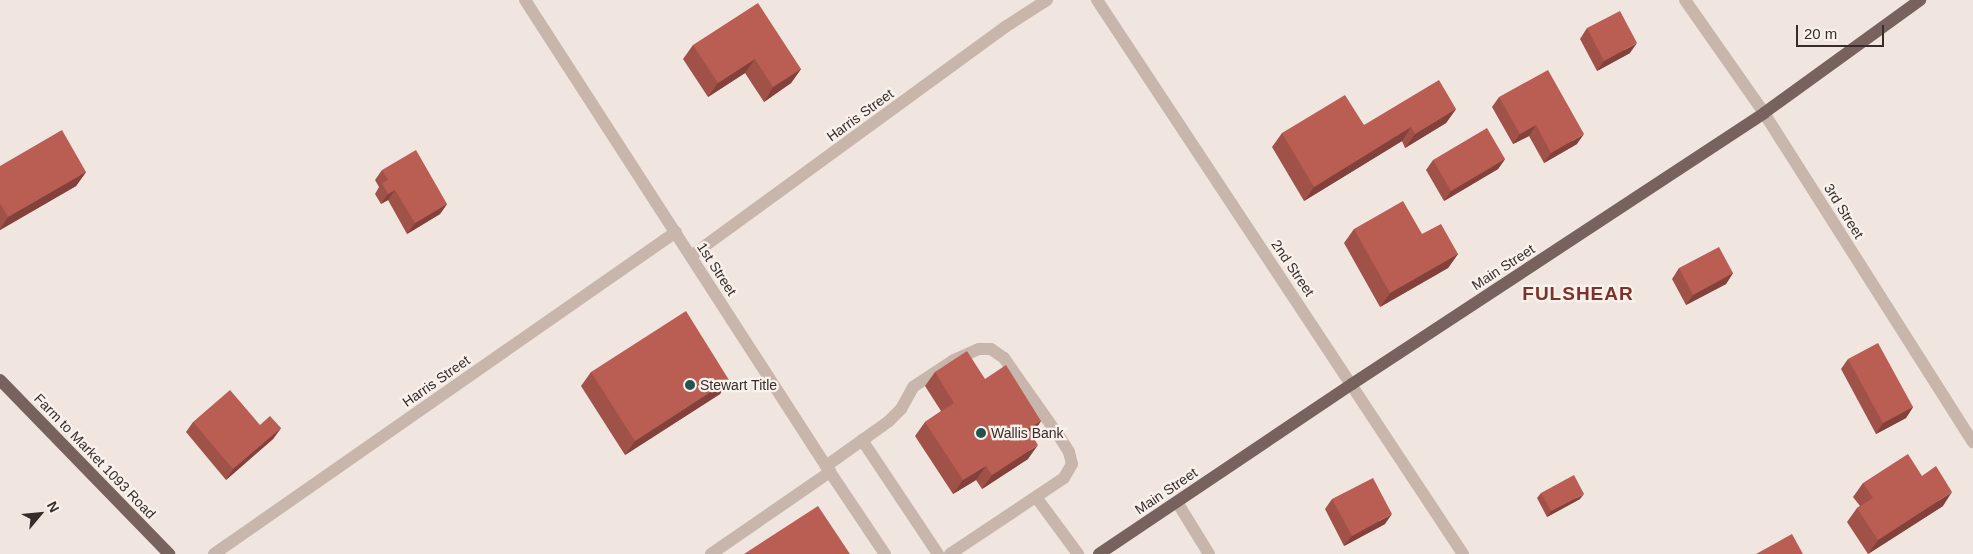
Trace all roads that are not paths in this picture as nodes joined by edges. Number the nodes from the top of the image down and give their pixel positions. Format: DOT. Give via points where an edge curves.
graph roads {
  1 [pos="526,0"];
  2 [pos="1047,0"];
  3 [pos="1097,0"];
  4 [pos="1685,0"];
  5 [pos="1920,0"];
  6 [pos="1764,113"];
  7 [pos="676,232"];
  8 [pos="691,256"];
  9 [pos="0,380"];
  10 [pos="1352,384"];
  11 [pos="862,440"];
  12 [pos="1973,442"];
  13 [pos="828,469"];
  14 [pos="1036,497"];
  15 [pos="1176,502"];
  16 [pos="170,554"];
  17 [pos="214,554"];
  18 [pos="710,554"];
  19 [pos="885,554"];
  20 [pos="938,554"];
  21 [pos="950,554"];
  22 [pos="1078,554"];
  23 [pos="1099,554"];
  24 [pos="1209,554"];
  25 [pos="1463,554"];
  1 -- 7 [label="street, 1st Street"];
  2 -- 8 [label="street, Harris Street" via="1005,27"];
  3 -- 10 [label="street, 2nd Street"];
  4 -- 6 [label="street, 3rd Street"];
  5 -- 6 [label="main road, Main Street"];
  6 -- 10 [label="main road, Main Street"];
  6 -- 12 [label="street, 3rd Street"];
  7 -- 8 [label="street, 1st Street"];
  7 -- 17 [label="street, Harris Street"];
  8 -- 13 [label="street, 1st Street"];
  9 -- 16 [label="main road, Farm to Market 1093 Road"];
  10 -- 15 [label="main road, Main Street"];
  10 -- 25 [label="street, 2nd Street"];
  11 -- 13 [label="street"];
  11 -- 14 [label="street" via="890,421 913,387 923,379 966,353 978,349 991,350 1004,358 1069,452 1072,464 1064,478"];
  11 -- 20 [label="street"];
  13 -- 18 [label="street"];
  13 -- 19 [label="street, 1st Street"];
  14 -- 21 [label="street"];
  14 -- 22 [label="street"];
  15 -- 23 [label="main road, Main Street"];
  15 -- 24 [label="street"];
}
